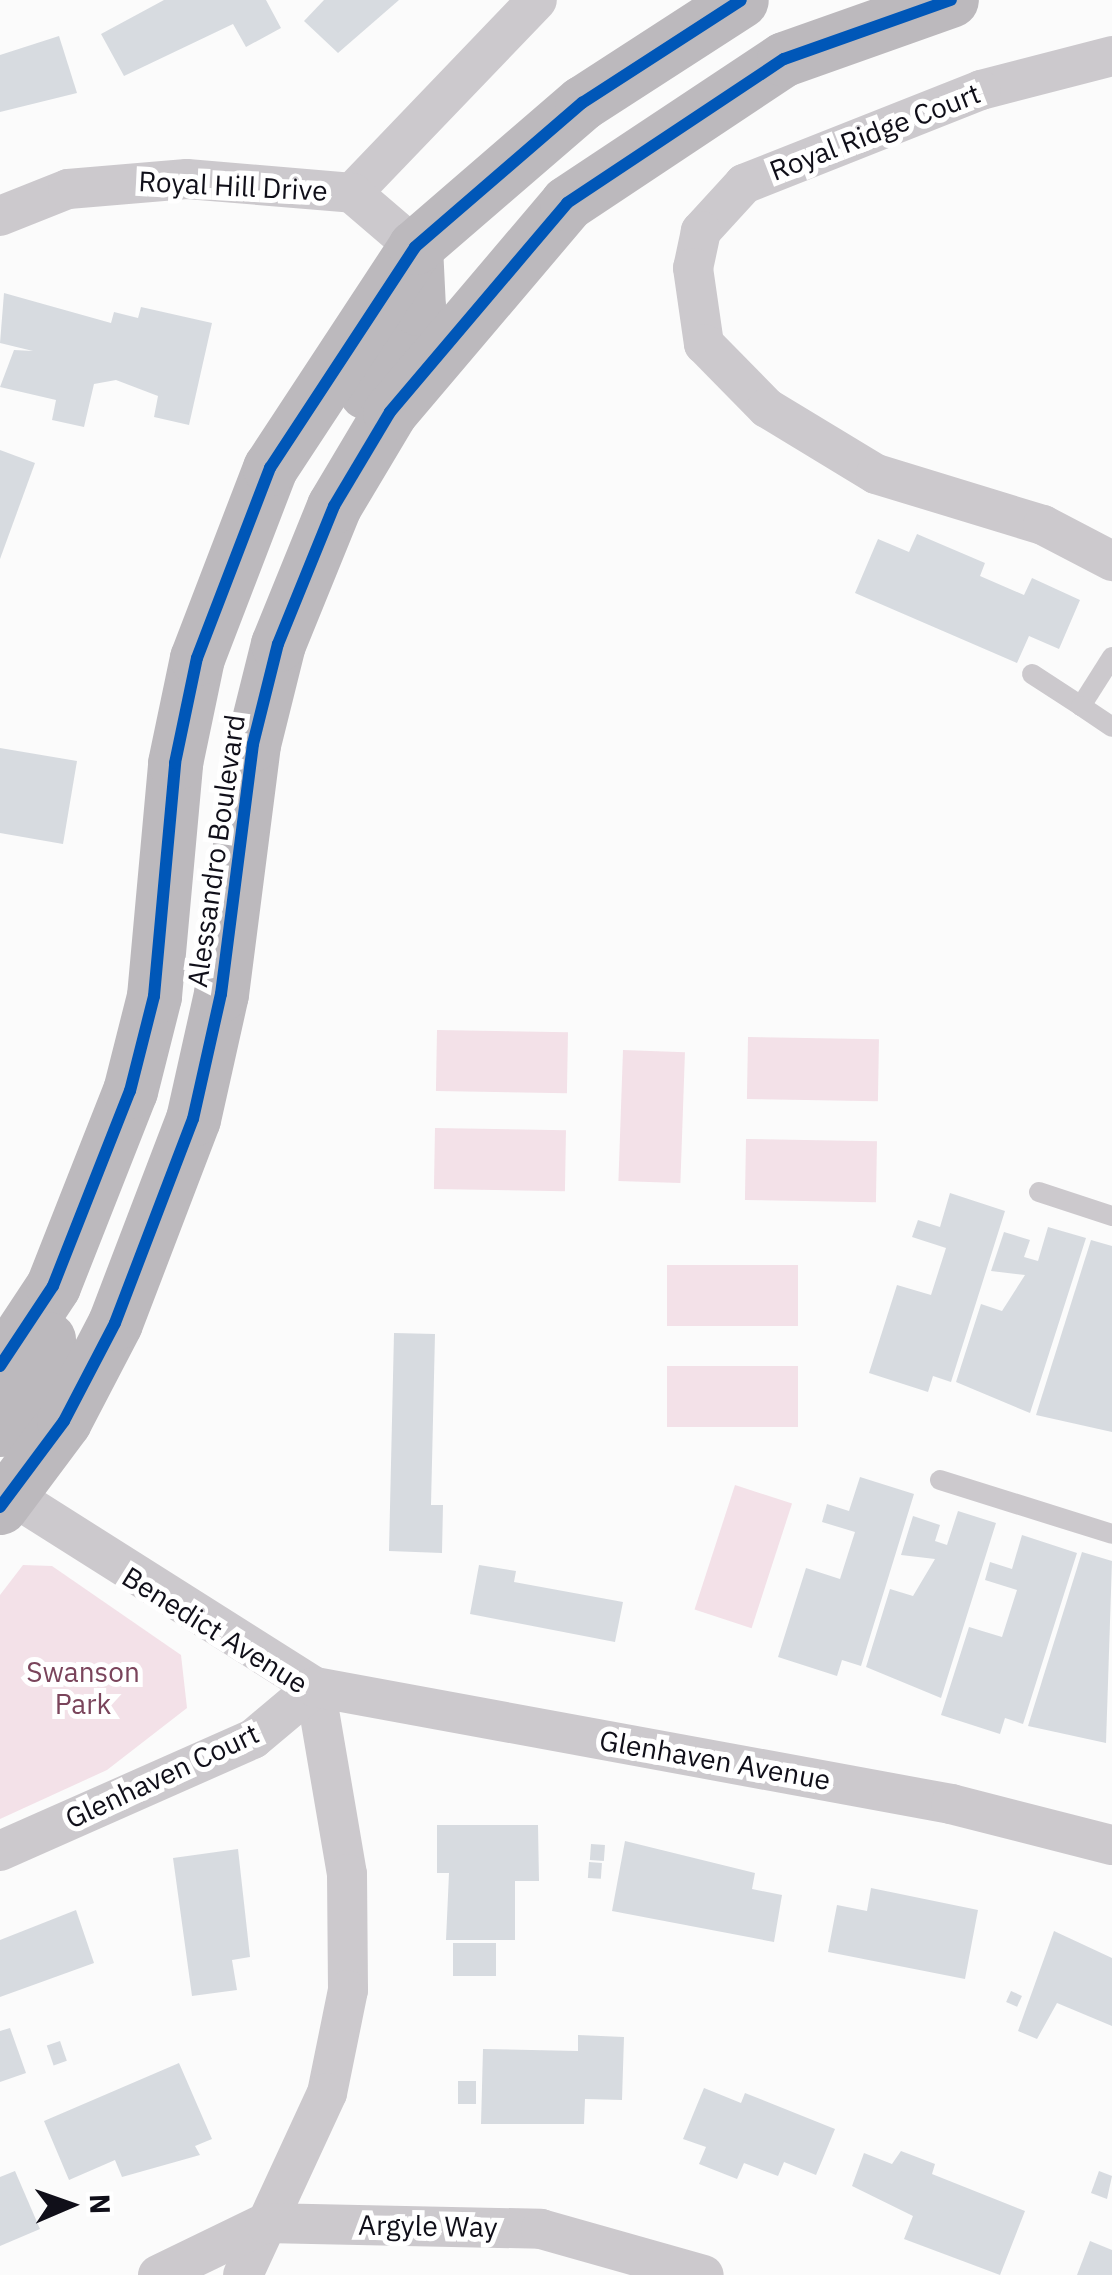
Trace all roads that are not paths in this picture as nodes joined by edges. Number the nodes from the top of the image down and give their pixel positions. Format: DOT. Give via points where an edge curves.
graph roads {
  1 [pos="537,0"];
  2 [pos="741,0"];
  3 [pos="951,0"];
  4 [pos="1112,56"];
  5 [pos="742,84"];
  6 [pos="352,193"];
  7 [pos="0,216"];
  8 [pos="414,247"];
  9 [pos="334,506"];
  10 [pos="1112,561"];
  11 [pos="1112,657"];
  12 [pos="1032,674"];
  13 [pos="1081,706"];
  14 [pos="1112,727"];
  15 [pos="104,1168"];
  16 [pos="1039,1192"];
  17 [pos="1112,1216"];
  18 [pos="0,1366"];
  19 [pos="0,1429"];
  20 [pos="940,1480"];
  21 [pos="3,1495"];
  22 [pos="1112,1534"];
  23 [pos="314,1687"];
  24 [pos="1110,1838"];
  25 [pos="0,1851"];
  26 [pos="266,2223"];
  27 [pos="158,2275"];
  28 [pos="242,2275"];
  29 [pos="704,2275"];
  1 -- 6 [label="street, Royal Hill Drive"];
  2 -- 8 [label="main road, Alessandro Boulevard" via="582,103"];
  3 -- 5 [label="main road, Alessandro Boulevard" via="784,58"];
  4 -- 10 [label="street, Royal Ridge Court" via="981,90 744,184 700,231 693,268 704,344 766,408 876,474 1042,525"];
  5 -- 8 [label="main road" via="682,88 564,165 508,215 458,240"];
  5 -- 9 [label="main road, Alessandro Boulevard" via="567,202 422,369"];
  6 -- 7 [label="street, Royal Hill Drive" via="137,178 68,190"];
  6 -- 8 [label="street, Royal Hill Drive"];
  8 -- 9 [label="main road" via="418,308 364,396"];
  8 -- 15 [label="main road, Alessandro Boulevard" via="270,468 198,658 176,763 154,996"];
  9 -- 21 [label="main road, Alessandro Boulevard" via="278,644 253,744 221,994 193,1119 115,1323 64,1421"];
  11 -- 13 [label="lane"];
  12 -- 13 [label="lane"];
  13 -- 14 [label="lane"];
  15 -- 18 [label="main road, Alessandro Boulevard" via="52,1286"];
  15 -- 19 [label="main road" via="91,1263"];
  16 -- 17 [label="lane"];
  20 -- 22 [label="lane"];
  21 -- 23 [label="street, Benedict Avenue"];
  23 -- 24 [label="street, Glenhaven Avenue"];
  23 -- 25 [label="street, Glenhaven Court" via="253,1740"];
  23 -- 26 [label="street, Benedict Avenue" via="347,1874 348,1990 327,2093"];
  26 -- 27 [label="street, Argyle Way"];
  26 -- 28 [label="street, Benedict Avenue"];
  26 -- 29 [label="street, Argyle Way" via="541,2229"];
}
